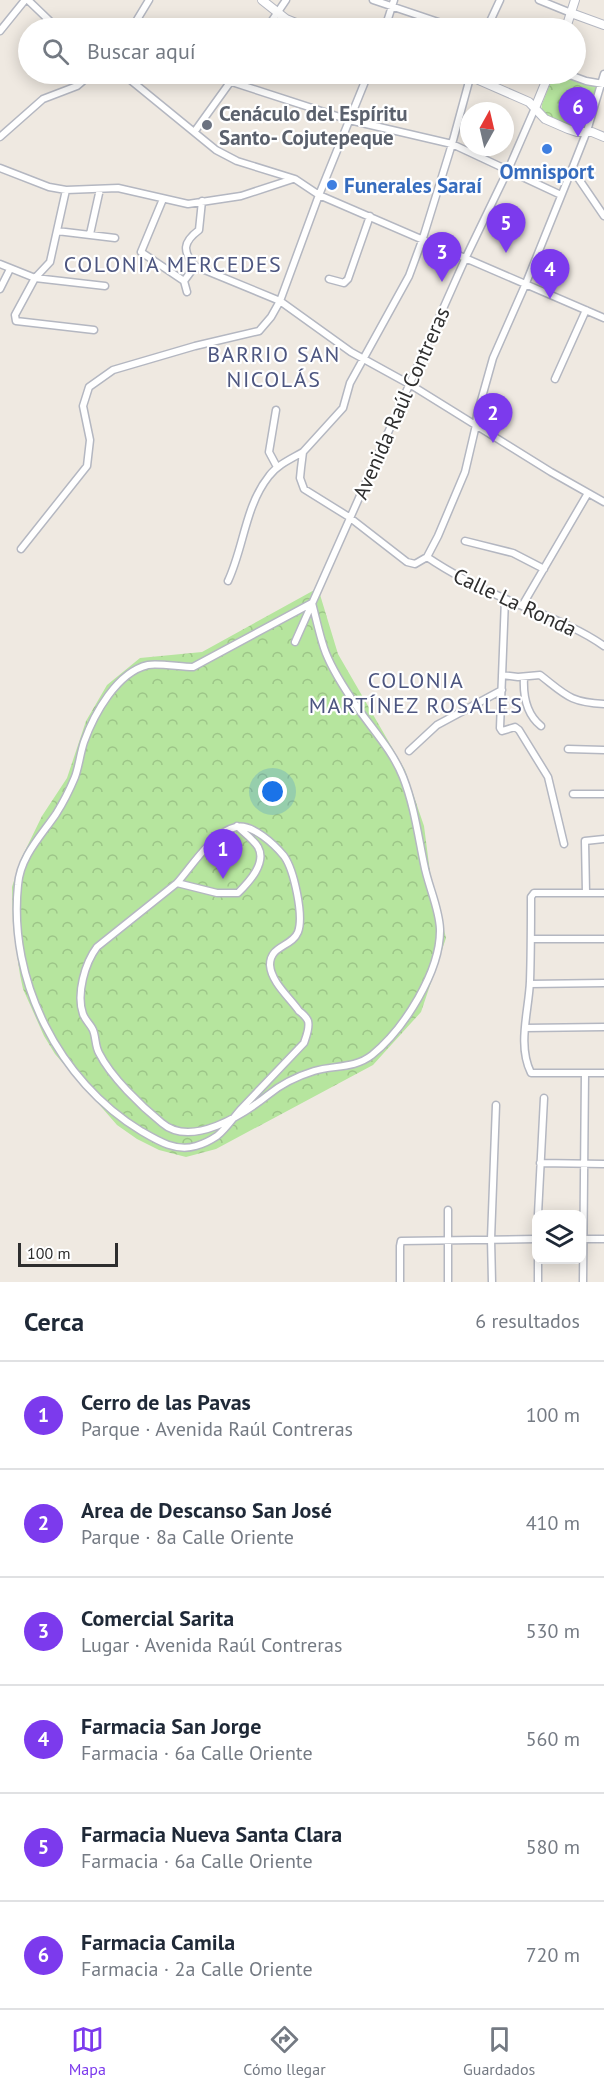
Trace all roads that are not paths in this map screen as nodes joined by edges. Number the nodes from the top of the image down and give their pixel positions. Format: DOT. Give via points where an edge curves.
graph roads {
  1 [pos="26,0"];
  2 [pos="149,0"];
  3 [pos="262,0"];
  4 [pos="286,0"];
  5 [pos="373,0"];
  6 [pos="500,0"];
  7 [pos="539,0"];
  8 [pos="575,0"];
  9 [pos="393,4"];
  10 [pos="278,13"];
  11 [pos="571,14"];
  12 [pos="46,18"];
  13 [pos="138,18"];
  14 [pos="274,18"];
  15 [pos="286,18"];
  16 [pos="430,18"];
  17 [pos="492,18"];
  18 [pos="570,18"];
  19 [pos="583,18"];
  20 [pos="586,19"];
  21 [pos="604,25"];
  22 [pos="0,30"];
  23 [pos="604,74"];
  24 [pos="586,81"];
  25 [pos="79,84"];
  26 [pos="136,84"];
  27 [pos="229,84"];
  28 [pos="236,84"];
  29 [pos="364,84"];
  30 [pos="467,84"];
  31 [pos="490,84"];
  32 [pos="545,84"];
  33 [pos="603,84"];
  34 [pos="535,108"];
  35 [pos="350,120"];
  36 [pos="195,131"];
  37 [pos="587,131"];
  38 [pos="0,137"];
  39 [pos="604,137"];
  40 [pos="452,144"];
  41 [pos="0,168"];
  42 [pos="572,169"];
  43 [pos="508,170"];
  44 [pos="295,179"];
  45 [pos="100,189"];
  46 [pos="66,190"];
  47 [pos="319,195"];
  48 [pos="561,195"];
  49 [pos="163,199"];
  50 [pos="202,201"];
  51 [pos="370,216"];
  52 [pos="604,216"];
  53 [pos="57,231"];
  54 [pos="90,234"];
  55 [pos="115,238"];
  56 [pos="423,238"];
  57 [pos="466,257"];
  58 [pos="0,264"];
  59 [pos="195,266"];
  60 [pos="10,269"];
  61 [pos="35,278"];
  62 [pos="329,279"];
  63 [pos="184,280"];
  64 [pos="526,283"];
  65 [pos="105,286"];
  66 [pos="0,289"];
  67 [pos="186,291"];
  68 [pos="280,301"];
  69 [pos="586,310"];
  70 [pos="604,318"];
  71 [pos="94,330"];
  72 [pos="364,360"];
  73 [pos="555,379"];
  74 [pos="411,385"];
  75 [pos="276,410"];
  76 [pos="476,425"];
  77 [pos="303,452"];
  78 [pos="277,467"];
  79 [pos="588,493"];
  80 [pos="604,502"];
  81 [pos="349,517"];
  82 [pos="465,541"];
  83 [pos="21,549"];
  84 [pos="427,557"];
  85 [pos="544,569"];
  86 [pos="228,581"];
  87 [pos="505,599"];
  88 [pos="312,603"];
  89 [pos="522,606"];
  90 [pos="295,642"];
  91 [pos="604,646"];
  92 [pos="502,675"];
  93 [pos="524,676"];
  94 [pos="502,690"];
  95 [pos="604,704"];
  96 [pos="541,726"];
  97 [pos="568,749"];
  98 [pos="604,750"];
  99 [pos="409,751"];
  100 [pos="573,794"];
  101 [pos="604,794"];
  102 [pos="237,826"];
  103 [pos="604,839"];
  104 [pos="564,844"];
  105 [pos="177,883"];
  106 [pos="586,893"];
  107 [pos="604,893"];
  108 [pos="531,939"];
  109 [pos="604,939"];
  110 [pos="604,983"];
  111 [pos="530,984"];
  112 [pos="525,1028"];
  113 [pos="604,1028"];
  114 [pos="585,1073"];
  115 [pos="604,1074"];
  116 [pos="544,1098"];
  117 [pos="496,1105"];
  118 [pos="230,1120"];
  119 [pos="540,1163"];
  120 [pos="586,1163"];
  121 [pos="604,1164"];
  122 [pos="448,1210"];
  123 [pos="538,1210"];
  124 [pos="584,1210"];
  125 [pos="491,1239"];
  126 [pos="532,1239"];
  127 [pos="586,1239"];
  128 [pos="604,1239"];
  129 [pos="447,1241"];
  130 [pos="538,1264"];
  131 [pos="583,1264"];
  132 [pos="400,1282"];
  133 [pos="448,1282"];
  134 [pos="492,1282"];
  135 [pos="538,1282"];
  136 [pos="583,1282"];
  1 -- 12 [label="street"];
  1 -- 22 [label="street"];
  2 -- 13 [label="street"];
  3 -- 10 [label="street"];
  4 -- 10 [label="street"];
  5 -- 9 [label="street"];
  6 -- 17 [label="street"];
  7 -- 11 [label="street"];
  8 -- 11 [label="street"];
  9 -- 16 [label="street"];
  10 -- 14 [label="street"];
  10 -- 15 [label="street"];
  11 -- 18 [label="street"];
  11 -- 19 [label="street"];
  20 -- 21 [label="street"];
  23 -- 33 [label="street"];
  24 -- 33 [label="street"];
  25 -- 38 [label="street" via="43,99"];
  26 -- 36 [label="street"];
  27 -- 36 [label="street"];
  28 -- 35 [label="street"];
  29 -- 35 [label="street"];
  30 -- 40 [label="street"];
  31 -- 34 [label="street"];
  32 -- 34 [label="street, Avenida Raúl Contreras"];
  33 -- 37 [label="street"];
  34 -- 37 [label="street" via="545,119 568,129"];
  34 -- 43 [label="street, Avenida Raúl Contreras"];
  35 -- 40 [label="street"];
  35 -- 47 [label="street"];
  36 -- 44 [label="street" via="216,150 237,161"];
  37 -- 39 [label="street"];
  37 -- 42 [label="street"];
  40 -- 43 [label="street"];
  40 -- 56 [label="street"];
  41 -- 46 [label="street"];
  42 -- 48 [label="street"];
  42 -- 52 [label="street"];
  43 -- 48 [label="street"];
  43 -- 57 [label="street, Avenida Raúl Contreras"];
  44 -- 47 [label="street"];
  44 -- 50 [label="street" via="241,196"];
  45 -- 46 [label="street"];
  45 -- 49 [label="street" via="118,188"];
  45 -- 54 [label="street"];
  46 -- 53 [label="street"];
  47 -- 51 [label="street"];
  47 -- 68 [label="street"];
  48 -- 64 [label="street"];
  49 -- 50 [label="street" via="188,204"];
  49 -- 63 [label="street" via="141,252"];
  50 -- 59 [label="street" via="199,230 186,248 187,257"];
  51 -- 56 [label="street"];
  51 -- 62 [label="street" via="348,279 344,283"];
  53 -- 54 [label="street"];
  53 -- 61 [label="street" via="50,261"];
  54 -- 55 [label="street"];
  56 -- 57 [label="street"];
  56 -- 72 [label="street" via="409,276"];
  57 -- 64 [label="street"];
  57 -- 74 [label="street, Avenida Raúl Contreras"];
  58 -- 60 [label="street"];
  59 -- 63 [label="street"];
  59 -- 68 [label="street"];
  60 -- 61 [label="street"];
  60 -- 66 [label="street"];
  61 -- 65 [label="street"];
  61 -- 71 [label="street" via="15,315 16,321"];
  63 -- 67 [label="street"];
  64 -- 69 [label="street"];
  64 -- 76 [label="street" via="493,358"];
  68 -- 72 [label="street"];
  68 -- 83 [label="street" via="259,331 113,370 89,387 83,406 90,441 87,466"];
  69 -- 70 [label="street"];
  69 -- 73 [label="street"];
  72 -- 74 [label="street"];
  72 -- 77 [label="street" via="350,383 343,408"];
  74 -- 76 [label="street"];
  74 -- 81 [label="street, Avenida Raúl Contreras"];
  75 -- 78 [label="street" via="269,452"];
  76 -- 79 [label="street"];
  76 -- 84 [label="street" via="465,472"];
  77 -- 78 [label="street"];
  77 -- 81 [label="street" via="300,478 304,489"];
  78 -- 86 [label="street" via="253,503"];
  79 -- 80 [label="street"];
  79 -- 85 [label="street"];
  81 -- 84 [label="street" via="407,562 415,564"];
  81 -- 88 [label="street, Avenida Raúl Contreras"];
  82 -- 85 [label="street" via="513,553"];
  84 -- 87 [label="street, Calle La Ronda" via="450,573"];
  85 -- 89 [label="street"];
  87 -- 89 [label="street, Calle La Ronda"];
  87 -- 92 [label="street"];
  88 -- 90 [label="street, Avenida Raúl Contreras"];
  88 -- 118 [label="street" via="325,650 337,675 387,745 414,807 440,928 437,952 417,1001 371,1055 354,1065 314,1071 276,1089"];
  88 -- 118 [label="street" via="193,667 155,664 132,671 114,689 93,723 75,776 58,811 30,848 18,883 22,969 38,1012 55,1042 92,1092 124,1121 171,1146 203,1144 217,1136"];
  89 -- 91 [label="street, Calle La Ronda"];
  92 -- 93 [label="street"];
  92 -- 94 [label="street"];
  93 -- 95 [label="street" via="540,675 574,700"];
  93 -- 96 [label="street" via="527,704"];
  94 -- 99 [label="street" via="437,725"];
  94 -- 104 [label="street" via="500,728 502,731 517,727 548,777"];
  97 -- 98 [label="street"];
  100 -- 101 [label="street"];
  102 -- 105 [label="street" via="213,840"];
  102 -- 105 [label="street" via="258,847 259,854 258,868 238,892 217,893"];
  102 -- 118 [label="street" via="261,834 285,858 296,889 298,931 276,949 270,965 273,976 308,1021 308,1031 304,1043"];
  103 -- 106 [label="street" via="585,840"];
  105 -- 118 [label="street" via="93,952 84,975 83,1015 95,1033 98,1052 149,1113 165,1126 175,1131 200,1132"];
  106 -- 107 [label="street"];
  106 -- 108 [label="street" via="534,893"];
  108 -- 109 [label="street"];
  108 -- 111 [label="street"];
  110 -- 111 [label="street"];
  111 -- 112 [label="street"];
  112 -- 113 [label="street"];
  112 -- 114 [label="street" via="527,1065 531,1072"];
  114 -- 115 [label="street"];
  114 -- 120 [label="street"];
  116 -- 119 [label="street"];
  117 -- 125 [label="street"];
  119 -- 120 [label="street"];
  119 -- 123 [label="street"];
  120 -- 121 [label="street"];
  120 -- 124 [label="street"];
  122 -- 129 [label="street"];
  125 -- 126 [label="street"];
  125 -- 129 [label="street"];
  125 -- 134 [label="street"];
  127 -- 128 [label="street"];
  129 -- 132 [label="street" via="401,1241"];
  129 -- 133 [label="street"];
  130 -- 135 [label="street"];
  131 -- 136 [label="street"];
}
